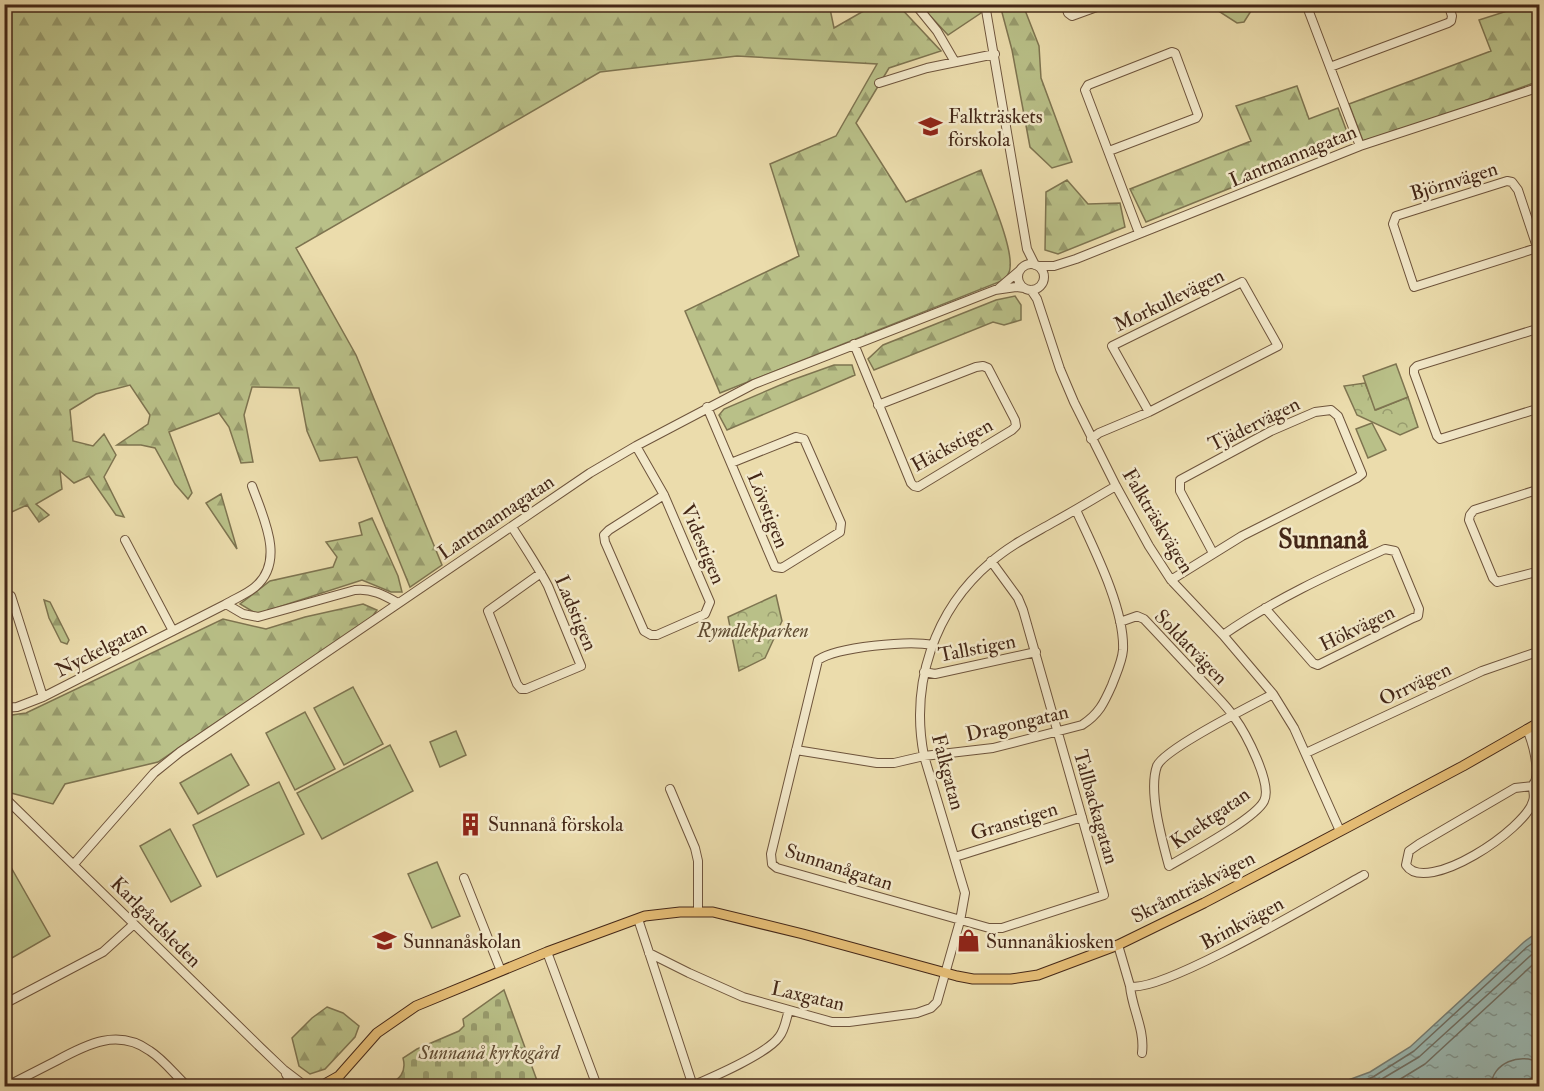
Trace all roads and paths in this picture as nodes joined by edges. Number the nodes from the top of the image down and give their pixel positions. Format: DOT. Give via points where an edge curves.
graph roads {
  1 [pos="915,4"];
  2 [pos="985,4"];
  3 [pos="1065,4"];
  4 [pos="1106,4"];
  5 [pos="1306,4"];
  6 [pos="1448,4"];
  7 [pos="995,54"];
  8 [pos="955,62"];
  9 [pos="1330,67"];
  10 [pos="879,83"];
  11 [pos="1539,87"];
  12 [pos="1360,146"];
  13 [pos="1109,151"];
  14 [pos="1139,233"];
  15 [pos="1538,247"];
  16 [pos="1027,249"];
  17 [pos="1062,264"];
  18 [pos="1037,266"];
  19 [pos="1022,268"];
  20 [pos="1034,286"];
  21 [pos="995,290"];
  22 [pos="1539,328"];
  23 [pos="854,344"];
  24 [pos="878,405"];
  25 [pos="707,408"];
  26 [pos="1539,408"];
  27 [pos="1149,412"];
  28 [pos="1092,439"];
  29 [pos="636,446"];
  30 [pos="731,463"];
  31 [pos="252,486"];
  32 [pos="1116,486"];
  33 [pos="1539,489"];
  34 [pos="664,495"];
  35 [pos="1076,510"];
  36 [pos="512,526"];
  37 [pos="125,540"];
  38 [pos="1213,553"];
  39 [pos="991,561"];
  40 [pos="1539,571"];
  41 [pos="541,573"];
  42 [pos="1171,580"];
  43 [pos="11,596"];
  44 [pos="398,603"];
  45 [pos="226,604"];
  46 [pos="1264,608"];
  47 [pos="1120,621"];
  48 [pos="173,631"];
  49 [pos="1223,634"];
  50 [pos="932,645"];
  51 [pos="1539,651"];
  52 [pos="1036,652"];
  53 [pos="924,672"];
  54 [pos="1273,694"];
  55 [pos="44,697"];
  56 [pos="4,708"];
  57 [pos="1234,715"];
  58 [pos="1539,722"];
  59 [pos="1527,729"];
  60 [pos="1058,732"];
  61 [pos="796,750"];
  62 [pos="1306,753"];
  63 [pos="924,756"];
  64 [pos="1533,786"];
  65 [pos="670,789"];
  66 [pos="4,796"];
  67 [pos="1082,817"];
  68 [pos="1340,831"];
  69 [pos="955,856"];
  70 [pos="74,864"];
  71 [pos="1364,875"];
  72 [pos="464,878"];
  73 [pos="1104,895"];
  74 [pos="698,912"];
  75 [pos="638,919"];
  76 [pos="960,921"];
  77 [pos="134,924"];
  78 [pos="1118,945"];
  79 [pos="547,952"];
  80 [pos="649,953"];
  81 [pos="501,971"];
  82 [pos="946,974"];
  83 [pos="1130,986"];
  84 [pos="4,1004"];
  85 [pos="789,1010"];
  86 [pos="1142,1053"];
  87 [pos="284,1070"];
  88 [pos="339,1076"];
  89 [pos="7,1086"];
  90 [pos="187,1086"];
  91 [pos="293,1086"];
  92 [pos="305,1086"];
  93 [pos="321,1086"];
  94 [pos="334,1086"];
  95 [pos="597,1086"];
  96 [pos="693,1086"];
  1 -- 8 [label="street"];
  2 -- 7 [label="street"];
  3 -- 4 [label="street" via="1072,16"];
  5 -- 9 [label="street"];
  6 -- 9 [label="street" via="1452,16 1448,23"];
  7 -- 8 [label="street"];
  7 -- 16 [label="street"];
  8 -- 10 [label="street"];
  9 -- 12 [label="street"];
  11 -- 12 [label="street, Lantmannagatan"];
  12 -- 14 [label="street, Lantmannagatan"];
  13 -- 13 [label="street" via="1196,118 1175,53 1088,85 1085,90"];
  13 -- 14 [label="street"];
  14 -- 17 [label="street, Lantmannagatan"];
  15 -- 15 [label="street, Björnvägen" via="1414,287 1393,224 1396,216 1507,181 1518,190"];
  16 -- 18 [label="street"];
  16 -- 19 [label="street"];
  17 -- 18 [label="street, Lantmannagatan"];
  17 -- 20 [label="street, Lantmannagatan"];
  18 -- 19 [label="street, Lantmannagatan"];
  18 -- 20 [label="street" via="1043,273"];
  19 -- 20 [label="street" via="1019,282"];
  19 -- 21 [label="street, Lantmannagatan"];
  20 -- 21 [label="street, Lantmannagatan"];
  20 -- 28 [label="street, Falkträskvägen" via="1060,369"];
  21 -- 23 [label="street, Lantmannagatan"];
  22 -- 26 [label="street" via="1417,366 1414,373 1440,439"];
  23 -- 24 [label="street, Häckstigen"];
  23 -- 25 [label="street, Lantmannagatan" via="754,384"];
  24 -- 24 [label="street, Häckstigen" via="914,486 1016,426 988,368 983,366"];
  25 -- 29 [label="street, Lantmannagatan"];
  25 -- 30 [label="street, Lövstigen"];
  27 -- 27 [label="street, Morkullevägen" via="1278,346 1242,282 1112,346"];
  27 -- 28 [label="street, Morkullevägen"];
  28 -- 32 [label="street, Falkträskvägen"];
  29 -- 34 [label="street, Videstigen"];
  29 -- 36 [label="street, Lantmannagatan"];
  30 -- 30 [label="street, Lövstigen" via="775,567 782,568 840,532 841,523 804,439 796,437"];
  31 -- 45 [label="street, Nyckelgatan" via="270,538 271,559 255,587"];
  32 -- 35 [label="street, Falkgatan"];
  32 -- 42 [label="street, Falkträskvägen"];
  33 -- 40 [label="street" via="1474,510 1469,520 1497,582"];
  34 -- 34 [label="street, Videstigen" via="710,602 705,614 651,635 644,631 604,535"];
  35 -- 39 [label="street, Falkgatan"];
  35 -- 47 [label="street, Dragongatan" via="1106,574"];
  36 -- 41 [label="street, Ladstigen"];
  36 -- 44 [label="street, Lantmannagatan"];
  37 -- 48 [label="street, Nyckelgatan"];
  38 -- 38 [label="street, Tjädervägen" via="1362,474 1338,417 1331,410 1315,412 1271,431 1180,480 1180,491"];
  38 -- 42 [label="street, Tjädervägen"];
  39 -- 50 [label="street, Falkgatan" via="945,616"];
  39 -- 52 [label="street, Tallbackagatan" via="1018,598"];
  41 -- 41 [label="street, Ladstigen" via="581,666 526,690 517,684 488,611"];
  42 -- 49 [label="street, Falkträskvägen"];
  43 -- 55 [label="street, Nyckelgatan"];
  44 -- 45 [label="street" via="365,589 258,617"];
  44 -- 70 [label="street, Lantmannagatan" via="180,752 154,773"];
  45 -- 48 [label="street, Nyckelgatan"];
  46 -- 46 [label="street, Hökvägen" via="1386,549 1395,551 1419,609 1418,616 1318,665"];
  46 -- 49 [label="street, Hökvägen"];
  47 -- 57 [label="street, Soldatvägen" via="1137,616 1144,619"];
  47 -- 60 [label="street, Dragongatan" via="1122,658 1104,703 1082,725"];
  48 -- 55 [label="street, Nyckelgatan"];
  49 -- 54 [label="street, Falkträskvägen"];
  50 -- 53 [label="street, Falkgatan"];
  50 -- 61 [label="street, Sunnanågatan" via="887,644 818,660"];
  51 -- 62 [label="street, Orrvägen" via="1482,671"];
  52 -- 53 [label="street, Tallstigen" via="935,674"];
  52 -- 60 [label="street, Tallbackagatan"];
  53 -- 63 [label="street, Falkgatan" via="920,718"];
  54 -- 57 [label="street, Knektgatan"];
  54 -- 62 [label="street, Falkträskvägen"];
  55 -- 56 [label="street, Nyckelgatan"];
  57 -- 57 [label="street, Knektgatan" via="1174,750 1158,764 1157,822 1170,866 1222,835 1263,804 1266,796 1262,776"];
  58 -- 59 [label="main road, Skråmträskvägen"];
  59 -- 64 [label="street" via="1534,754"];
  59 -- 68 [label="main road, Skråmträskvägen"];
  60 -- 63 [label="street, Dragongatan" via="993,748"];
  60 -- 67 [label="street, Tallbackagatan"];
  61 -- 63 [label="street, Dragongatan" via="877,764"];
  61 -- 76 [label="street, Sunnanågatan" via="771,854 772,864"];
  62 -- 68 [label="street, Falkträskvägen"];
  63 -- 69 [label="street, Falkgatan"];
  64 -- 64 [label="street" via="1530,807 1484,850 1427,872 1416,872 1406,865 1409,851 1419,844 1515,788"];
  65 -- 74 [label="street" via="698,861"];
  66 -- 70 [label="street, Karlgårdsleden"];
  67 -- 69 [label="street, Granstigen"];
  67 -- 73 [label="street, Tallbackagatan"];
  68 -- 78 [label="main road, Skråmträskvägen"];
  69 -- 76 [label="street, Falkgatan" via="965,893"];
  70 -- 77 [label="street, Karlgårdsleden"];
  71 -- 83 [label="street, Brinkvägen" via="1186,971 1148,985"];
  72 -- 81 [label="street"];
  73 -- 76 [label="street, Sunnanågatan" via="1002,928"];
  74 -- 75 [label="main road, Skråmträskvägen"];
  74 -- 82 [label="main road, Skråmträskvägen" via="749,920"];
  75 -- 79 [label="main road, Skråmträskvägen"];
  75 -- 80 [label="street"];
  76 -- 82 [label="street, Falkgatan"];
  77 -- 84 [label="street" via="103,952"];
  77 -- 87 [label="street, Karlgårdsleden"];
  78 -- 82 [label="main road, Skråmträskvägen" via="1038,975 973,979"];
  78 -- 83 [label="street"];
  79 -- 81 [label="main road, Skråmträskvägen"];
  79 -- 95 [label="street"];
  80 -- 85 [label="street, Laxgatan" via="740,995"];
  80 -- 96 [label="street"];
  81 -- 88 [label="main road, Skråmträskvägen" via="396,1018 377,1033"];
  82 -- 85 [label="street, Laxgatan" via="937,1002 917,1013 832,1022"];
  83 -- 86 [label="street"];
  85 -- 96 [label="street" via="783,1032 774,1043"];
  87 -- 91 [label="street, Karlgårdsleden"];
  87 -- 92 [label="street, Karlgårdsleden"];
  88 -- 93 [label="main road, Skråmträskvägen"];
  88 -- 94 [label="main road, Skråmträskvägen"];
  89 -- 90 [label="street" via="81,1047 118,1039 151,1051"];
}
